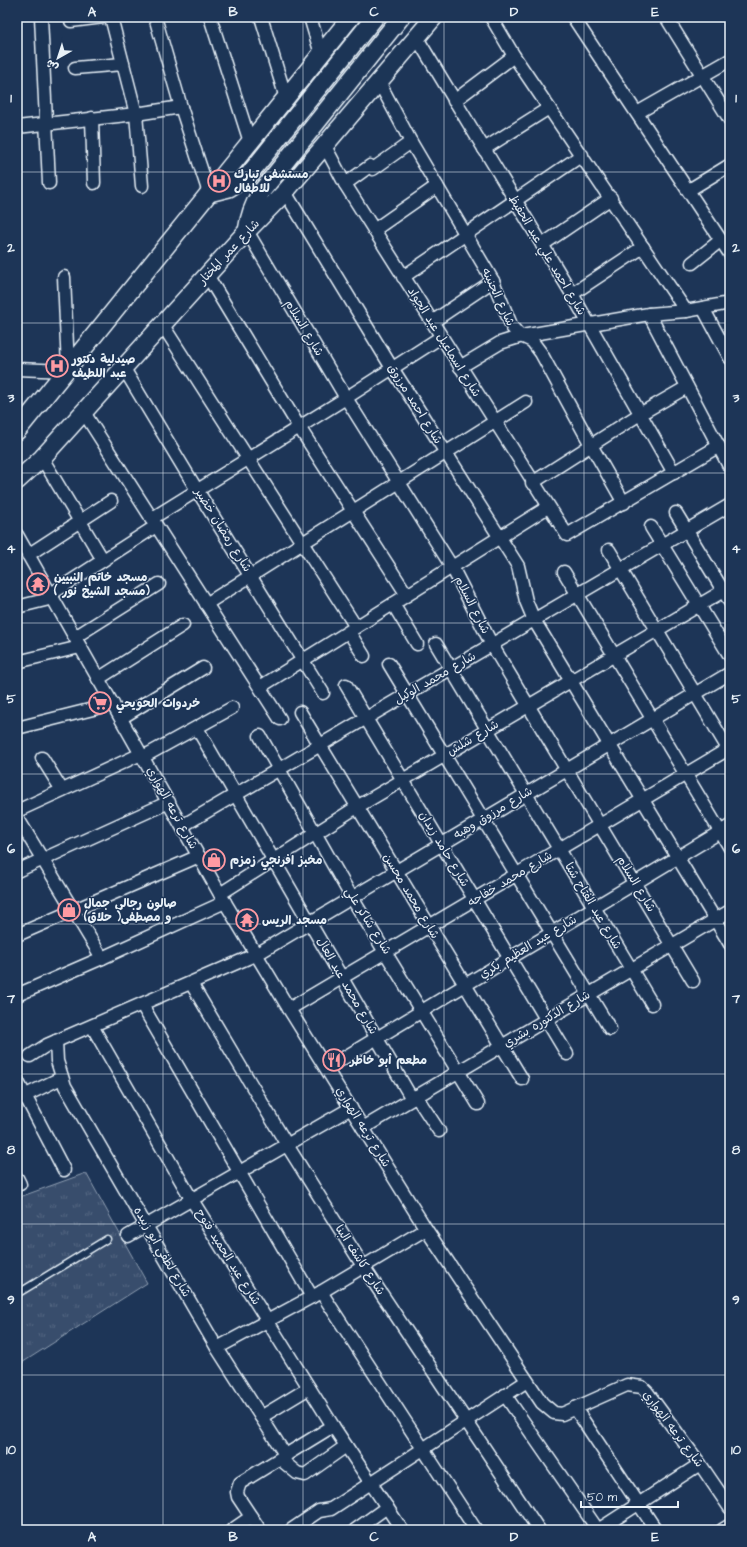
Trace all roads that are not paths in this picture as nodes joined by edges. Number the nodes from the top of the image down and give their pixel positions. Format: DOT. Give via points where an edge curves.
graph roads {
  1 [pos="41,17"];
  2 [pos="103,17"];
  3 [pos="111,17"];
  4 [pos="155,17"];
  5 [pos="210,17"];
  6 [pos="261,17"];
  7 [pos="310,17"];
  8 [pos="351,17"];
  9 [pos="375,17"];
  10 [pos="401,17"];
  11 [pos="434,17"];
  12 [pos="491,17"];
  13 [pos="573,17"];
  14 [pos="666,17"];
  15 [pos="71,21"];
  16 [pos="417,38"];
  17 [pos="321,54"];
  18 [pos="514,56"];
  19 [pos="730,60"];
  20 [pos="123,64"];
  21 [pos="75,68"];
  22 [pos="702,76"];
  23 [pos="379,82"];
  24 [pos="286,98"];
  25 [pos="454,100"];
  26 [pos="180,107"];
  27 [pos="549,108"];
  28 [pos="637,113"];
  29 [pos="136,114"];
  30 [pos="92,118"];
  31 [pos="730,120"];
  32 [pos="46,123"];
  33 [pos="17,127"];
  34 [pos="250,142"];
  35 [pos="411,142"];
  36 [pos="325,146"];
  37 [pos="484,149"];
  38 [pos="582,155"];
  39 [pos="730,165"];
  40 [pos="49,183"];
  41 [pos="94,183"];
  42 [pos="345,184"];
  43 [pos="142,186"];
  44 [pos="437,186"];
  45 [pos="688,190"];
  46 [pos="286,192"];
  47 [pos="210,193"];
  48 [pos="610,198"];
  49 [pos="515,200"];
  50 [pos="374,230"];
  51 [pos="247,231"];
  52 [pos="465,234"];
  53 [pos="721,240"];
  54 [pos="542,246"];
  55 [pos="643,247"];
  56 [pos="730,254"];
  57 [pos="692,263"];
  58 [pos="207,275"];
  59 [pos="403,276"];
  60 [pos="64,277"];
  61 [pos="492,281"];
  62 [pos="572,294"];
  63 [pos="730,303"];
  64 [pos="703,308"];
  65 [pos="686,311"];
  66 [pos="649,314"];
  67 [pos="432,322"];
  68 [pos="162,324"];
  69 [pos="588,324"];
  70 [pos="522,336"];
  71 [pos="441,337"];
  72 [pos="730,358"];
  73 [pos="124,367"];
  74 [pos="460,367"];
  75 [pos="17,368"];
  76 [pos="392,368"];
  77 [pos="67,369"];
  78 [pos="687,387"];
  79 [pos="346,398"];
  80 [pos="526,402"];
  81 [pos="83,411"];
  82 [pos="640,414"];
  83 [pos="494,422"];
  84 [pos="299,428"];
  85 [pos="17,431"];
  86 [pos="591,445"];
  87 [pos="719,446"];
  88 [pos="446,453"];
  89 [pos="42,458"];
  90 [pos="248,459"];
  91 [pos="730,468"];
  92 [pos="674,473"];
  93 [pos="17,481"];
  94 [pos="399,483"];
  95 [pos="532,483"];
  96 [pos="197,490"];
  97 [pos="111,501"];
  98 [pos="624,502"];
  99 [pos="730,505"];
  100 [pos="548,507"];
  101 [pos="353,512"];
  102 [pos="676,513"];
  103 [pos="80,521"];
  104 [pos="153,522"];
  105 [pos="651,528"];
  106 [pos="687,530"];
  107 [pos="17,535"];
  108 [pos="500,537"];
  109 [pos="302,544"];
  110 [pos="662,545"];
  111 [pos="609,550"];
  112 [pos="28,555"];
  113 [pos="103,560"];
  114 [pos="452,567"];
  115 [pos="620,569"];
  116 [pos="564,572"];
  117 [pos="251,576"];
  118 [pos="159,584"];
  119 [pos="726,589"];
  120 [pos="578,594"];
  121 [pos="407,595"];
  122 [pos="52,596"];
  123 [pos="730,602"];
  124 [pos="206,604"];
  125 [pos="393,604"];
  126 [pos="698,605"];
  127 [pos="17,607"];
  128 [pos="534,620"];
  129 [pos="183,625"];
  130 [pos="352,629"];
  131 [pos="657,630"];
  132 [pos="78,642"];
  133 [pos="417,644"];
  134 [pos="436,644"];
  135 [pos="492,644"];
  136 [pos="364,656"];
  137 [pos="614,656"];
  138 [pos="730,656"];
  139 [pos="303,660"];
  140 [pos="17,662"];
  141 [pos="389,664"];
  142 [pos="203,668"];
  143 [pos="451,668"];
  144 [pos="730,673"];
  145 [pos="98,679"];
  146 [pos="572,681"];
  147 [pos="346,685"];
  148 [pos="260,688"];
  149 [pos="323,693"];
  150 [pos="695,693"];
  151 [pos="408,694"];
  152 [pos="113,704"];
  153 [pos="528,705"];
  154 [pos="232,708"];
  155 [pos="300,712"];
  156 [pos="121,718"];
  157 [pos="366,718"];
  158 [pos="280,719"];
  159 [pos="652,719"];
  160 [pos="17,728"];
  161 [pos="197,728"];
  162 [pos="487,729"];
  163 [pos="260,736"];
  164 [pos="610,744"];
  165 [pos="320,745"];
  166 [pos="729,750"];
  167 [pos="444,755"];
  168 [pos="142,756"];
  169 [pos="42,758"];
  170 [pos="279,770"];
  171 [pos="566,770"];
  172 [pos="685,775"];
  173 [pos="403,780"];
  174 [pos="62,790"];
  175 [pos="526,794"];
  176 [pos="236,795"];
  177 [pos="643,800"];
  178 [pos="169,802"];
  179 [pos="357,807"];
  180 [pos="17,811"];
  181 [pos="17,817"];
  182 [pos="483,819"];
  183 [pos="600,825"];
  184 [pos="182,826"];
  185 [pos="725,829"];
  186 [pos="316,833"];
  187 [pos="441,844"];
  188 [pos="730,848"];
  189 [pos="559,849"];
  190 [pos="199,856"];
  191 [pos="678,858"];
  192 [pos="44,859"];
  193 [pos="274,860"];
  194 [pos="17,871"];
  195 [pos="396,871"];
  196 [pos="516,875"];
  197 [pos="635,883"];
  198 [pos="222,898"];
  199 [pos="352,898"];
  200 [pos="475,899"];
  201 [pos="594,908"];
  202 [pos="74,909"];
  203 [pos="730,911"];
  204 [pos="716,920"];
  205 [pos="310,922"];
  206 [pos="429,926"];
  207 [pos="552,933"];
  208 [pos="17,935"];
  209 [pos="730,944"];
  210 [pos="673,945"];
  211 [pos="386,952"];
  212 [pos="257,954"];
  213 [pos="102,958"];
  214 [pos="510,958"];
  215 [pos="631,970"];
  216 [pos="342,978"];
  217 [pos="693,981"];
  218 [pos="191,983"];
  219 [pos="465,985"];
  220 [pos="17,995"];
  221 [pos="589,995"];
  222 [pos="652,1004"];
  223 [pos="142,1005"];
  224 [pos="290,1009"];
  225 [pos="423,1011"];
  226 [pos="546,1020"];
  227 [pos="92,1026"];
  228 [pos="610,1029"];
  229 [pos="377,1038"];
  230 [pos="56,1041"];
  231 [pos="502,1046"];
  232 [pos="567,1054"];
  233 [pos="30,1056"];
  234 [pos="327,1068"];
  235 [pos="459,1071"];
  236 [pos="61,1078"];
  237 [pos="17,1080"];
  238 [pos="522,1080"];
  239 [pos="21,1098"];
  240 [pos="414,1098"];
  241 [pos="478,1104"];
  242 [pos="351,1108"];
  243 [pos="363,1128"];
  244 [pos="439,1132"];
  245 [pos="287,1145"];
  246 [pos="64,1170"];
  247 [pos="239,1172"];
  248 [pos="192,1200"];
  249 [pos="147,1226"];
  250 [pos="426,1229"];
  251 [pos="128,1236"];
  252 [pos="106,1239"];
  253 [pos="363,1266"];
  254 [pos="17,1294"];
  255 [pos="317,1294"];
  256 [pos="268,1320"];
  257 [pos="217,1348"];
  258 [pos="527,1381"];
  259 [pos="309,1388"];
  260 [pos="505,1395"];
  261 [pos="575,1408"];
  262 [pos="261,1417"];
  263 [pos="465,1422"];
  264 [pos="333,1426"];
  265 [pos="346,1446"];
  266 [pos="424,1450"];
  267 [pos="283,1457"];
  268 [pos="700,1464"];
  269 [pos="371,1484"];
  270 [pos="638,1504"];
  271 [pos="387,1507"];
  272 [pos="730,1508"];
  273 [pos="251,1517"];
  274 [pos="730,1525"];
  275 [pos="232,1530"];
  276 [pos="260,1530"];
  277 [pos="291,1530"];
  278 [pos="355,1530"];
  279 [pos="402,1530"];
  280 [pos="476,1530"];
  281 [pos="538,1530"];
  282 [pos="598,1530"];
  283 [pos="656,1530"];
  284 [pos="722,1530"];
  1 -- 32 [label="street"];
  2 -- 15 [label="street"];
  3 -- 20 [label="street"];
  4 -- 26 [label="street"];
  5 -- 34 [label="street"];
  6 -- 24 [label="street"];
  7 -- 17 [label="street"];
  8 -- 17 [label="main road"];
  9 -- 47 [label="main road" via="247,177 230,188"];
  10 -- 51 [label="main road" via="261,192 249,217"];
  11 -- 16 [label="main road, شارع عمر المختار"];
  12 -- 18 [label="street"];
  13 -- 28 [label="street"];
  14 -- 22 [label="street"];
  16 -- 23 [label="main road, شارع عمر المختار"];
  16 -- 25 [label="street, شارع احمد علي عبد الحفيظ"];
  17 -- 24 [label="main road"];
  18 -- 25 [label="street"];
  18 -- 27 [label="street"];
  19 -- 22 [label="street"];
  20 -- 21 [label="street"];
  20 -- 29 [label="street"];
  22 -- 28 [label="street"];
  22 -- 31 [label="street"];
  23 -- 35 [label="street, شارع الجنينه"];
  23 -- 36 [label="main road, شارع عمر المختار"];
  24 -- 34 [label="main road"];
  25 -- 37 [label="street, شارع احمد علي عبد الحفيظ"];
  26 -- 29 [label="street"];
  26 -- 47 [label="street"];
  27 -- 37 [label="street"];
  27 -- 38 [label="street"];
  28 -- 45 [label="street"];
  29 -- 30 [label="street"];
  29 -- 43 [label="street"];
  30 -- 32 [label="street"];
  30 -- 41 [label="street"];
  32 -- 33 [label="street"];
  32 -- 40 [label="street"];
  34 -- 47 [label="main road"];
  35 -- 42 [label="street"];
  35 -- 44 [label="street, شارع الجنينه"];
  36 -- 42 [label="street, شارع اسماعيل عبد الجواد"];
  36 -- 46 [label="main road, شارع عمر المختار"];
  37 -- 49 [label="street, شارع احمد علي عبد الحفيظ"];
  38 -- 48 [label="street"];
  38 -- 49 [label="street"];
  39 -- 45 [label="street"];
  42 -- 50 [label="street, شارع اسماعيل عبد الجواد"];
  44 -- 50 [label="street"];
  44 -- 52 [label="street, شارع الجنينه"];
  45 -- 53 [label="street"];
  46 -- 51 [label="main road, شارع عمر المختار"];
  46 -- 76 [label="street, شارع احمد مرزوق"];
  47 -- 77 [label="main road"];
  48 -- 54 [label="street"];
  48 -- 55 [label="street"];
  49 -- 52 [label="street"];
  49 -- 54 [label="street, شارع احمد علي عبد الحفيظ"];
  50 -- 59 [label="street, شارع اسماعيل عبد الجواد"];
  51 -- 58 [label="main road, شارع عمر المختار"];
  51 -- 79 [label="street, شارع السلام"];
  52 -- 59 [label="street"];
  52 -- 61 [label="street, شارع الجنينه"];
  53 -- 56 [label="street"];
  53 -- 57 [label="street"];
  54 -- 62 [label="street, شارع احمد علي عبد الحفيظ"];
  55 -- 62 [label="street"];
  55 -- 65 [label="street"];
  58 -- 68 [label="main road, شارع عمر المختار"];
  58 -- 84 [label="street"];
  59 -- 67 [label="street, شارع اسماعيل عبد الجواد"];
  60 -- 77 [label="street"];
  61 -- 67 [label="street"];
  61 -- 70 [label="street, شارع الجنينه" via="512,327"];
  62 -- 69 [label="street, شارع احمد علي عبد الحفيظ"];
  63 -- 64 [label="street"];
  64 -- 65 [label="street"];
  64 -- 72 [label="street"];
  65 -- 66 [label="street"];
  66 -- 69 [label="street"];
  66 -- 78 [label="street"];
  67 -- 71 [label="street, شارع اسماعيل عبد الجواد"];
  68 -- 73 [label="main road, شارع عمر المختار"];
  68 -- 90 [label="street"];
  69 -- 70 [label="street"];
  69 -- 82 [label="street, شارع احمد علي عبد الحفيظ"];
  70 -- 74 [label="street" via="500,343"];
  70 -- 86 [label="street, شارع الجنينه" via="532,341 541,353"];
  71 -- 74 [label="street, شارع اسماعيل عبد الجواد"];
  71 -- 76 [label="street"];
  73 -- 81 [label="main road, شارع عمر المختار"];
  73 -- 96 [label="street, شارع رمضان خضير"];
  74 -- 83 [label="street, شارع اسماعيل عبد الجواد"];
  75 -- 77 [label="street"];
  76 -- 79 [label="street"];
  76 -- 88 [label="street, شارع احمد مرزوق"];
  77 -- 85 [label="main road"];
  78 -- 82 [label="street"];
  78 -- 87 [label="street"];
  79 -- 84 [label="street"];
  79 -- 94 [label="street, شارع السلام"];
  80 -- 83 [label="street"];
  81 -- 89 [label="main road, شارع عمر المختار"];
  81 -- 104 [label="street"];
  82 -- 86 [label="street"];
  82 -- 92 [label="street, شارع احمد علي عبد الحفيظ"];
  83 -- 88 [label="street"];
  83 -- 95 [label="street, شارع اسماعيل عبد الجواد"];
  84 -- 90 [label="street"];
  84 -- 101 [label="street"];
  86 -- 95 [label="street"];
  86 -- 98 [label="street, شارع الجنينه"];
  87 -- 91 [label="street"];
  87 -- 92 [label="street"];
  88 -- 94 [label="street"];
  88 -- 108 [label="street, شارع احمد مرزوق"];
  89 -- 93 [label="main road, شارع عمر المختار"];
  89 -- 103 [label="street"];
  90 -- 96 [label="street"];
  90 -- 109 [label="street"];
  92 -- 98 [label="street"];
  94 -- 101 [label="street"];
  94 -- 114 [label="street, شارع السلام"];
  95 -- 100 [label="street, شارع اسماعيل عبد الجواد"];
  96 -- 104 [label="street"];
  96 -- 117 [label="street, شارع رمضان خضير"];
  97 -- 103 [label="street"];
  98 -- 100 [label="street, شارع اسماعيل عبد الجواد" via="567,535"];
  99 -- 106 [label="street, شارع محمد الوكيل"];
  100 -- 108 [label="street"];
  101 -- 109 [label="street"];
  101 -- 121 [label="street"];
  102 -- 106 [label="street"];
  103 -- 112 [label="street"];
  103 -- 113 [label="street"];
  104 -- 113 [label="street"];
  104 -- 124 [label="street"];
  105 -- 110 [label="street"];
  106 -- 110 [label="street, شارع محمد الوكيل"];
  106 -- 119 [label="street"];
  107 -- 112 [label="street, شارع ترعه الهواري"];
  108 -- 114 [label="street"];
  108 -- 128 [label="street, شارع احمد مرزوق" via="518,566 526,601"];
  109 -- 117 [label="street"];
  109 -- 130 [label="street"];
  110 -- 115 [label="street, شارع محمد الوكيل"];
  110 -- 126 [label="street"];
  111 -- 115 [label="street"];
  112 -- 122 [label="street, شارع ترعه الهواري"];
  113 -- 122 [label="street"];
  114 -- 121 [label="street"];
  114 -- 135 [label="street, شارع السلام"];
  115 -- 120 [label="street, شارع محمد الوكيل"];
  115 -- 131 [label="street"];
  116 -- 120 [label="street"];
  117 -- 124 [label="street"];
  117 -- 139 [label="street, شارع رمضان خضير"];
  118 -- 132 [label="street"];
  119 -- 123 [label="street"];
  119 -- 126 [label="street, شارع شلش"];
  120 -- 128 [label="street, شارع محمد الوكيل"];
  120 -- 137 [label="street"];
  121 -- 125 [label="street"];
  122 -- 127 [label="street"];
  122 -- 132 [label="street, شارع ترعه الهواري"];
  124 -- 148 [label="street"];
  125 -- 130 [label="street"];
  125 -- 133 [label="street"];
  126 -- 131 [label="street, شارع شلش"];
  126 -- 138 [label="street"];
  128 -- 135 [label="street, شارع محمد الوكيل"];
  128 -- 146 [label="street, شارع احمد مرزوق"];
  129 -- 145 [label="street"];
  130 -- 136 [label="street"];
  130 -- 139 [label="street"];
  131 -- 137 [label="street, شارع شلش"];
  131 -- 150 [label="street"];
  132 -- 140 [label="street"];
  132 -- 145 [label="street, شارع ترعه الهواري"];
  134 -- 143 [label="street, شارع عبد الفتاح شتا"];
  135 -- 143 [label="street, شارع محمد الوكيل"];
  135 -- 153 [label="street, شارع السلام"];
  137 -- 146 [label="street, شارع شلش"];
  137 -- 159 [label="street"];
  139 -- 148 [label="street"];
  139 -- 149 [label="street, شارع رمضان خضير"];
  141 -- 151 [label="street"];
  142 -- 156 [label="street"];
  143 -- 151 [label="street, شارع محمد الوكيل"];
  143 -- 162 [label="street, شارع عبد الفتاح شتا"];
  144 -- 150 [label="street, شارع مرزوق وهبه"];
  145 -- 152 [label="street, شارع ترعه الهواري"];
  146 -- 153 [label="street, شارع شلش"];
  146 -- 164 [label="street, شارع احمد مرزوق"];
  147 -- 157 [label="street, شارع حامد زيدان"];
  148 -- 158 [label="street"];
  150 -- 159 [label="street, شارع مرزوق وهبه"];
  150 -- 166 [label="street"];
  151 -- 157 [label="street, شارع محمد الوكيل"];
  151 -- 167 [label="street"];
  152 -- 156 [label="street, شارع ترعه الهواري"];
  152 -- 160 [label="street"];
  153 -- 162 [label="street, شارع شلش"];
  153 -- 171 [label="street, شارع السلام"];
  154 -- 161 [label="street"];
  155 -- 165 [label="street, شارع محمد محسن"];
  156 -- 168 [label="street, شارع ترعه الهواري"];
  157 -- 165 [label="street, شارع محمد الوكيل"];
  157 -- 173 [label="street, شارع حامد زيدان"];
  159 -- 164 [label="street, شارع مرزوق وهبه"];
  159 -- 172 [label="street"];
  161 -- 168 [label="street"];
  161 -- 176 [label="street, شارع محمد عبد العال"];
  162 -- 167 [label="street, شارع شلش"];
  162 -- 175 [label="street, شارع عبد الفتاح شتا"];
  163 -- 170 [label="street, شارع شاكر علي"];
  164 -- 171 [label="street, شارع مرزوق وهبه"];
  164 -- 177 [label="street, شارع احمد مرزوق"];
  165 -- 170 [label="street, شارع محمد الوكيل"];
  165 -- 179 [label="street, شارع محمد محسن"];
  166 -- 172 [label="street, شارع محمد خفاجه"];
  167 -- 173 [label="street, شارع شلش"];
  167 -- 182 [label="street"];
  168 -- 174 [label="street"];
  168 -- 178 [label="street, شارع ترعه الهواري"];
  169 -- 174 [label="street"];
  170 -- 176 [label="street, شارع محمد الوكيل"];
  170 -- 186 [label="street, شارع شاكر علي"];
  171 -- 175 [label="street, شارع مرزوق وهبه"];
  171 -- 183 [label="street, شارع السلام"];
  172 -- 177 [label="street, شارع محمد خفاجه"];
  172 -- 185 [label="street"];
  173 -- 179 [label="street, شارع شلش"];
  173 -- 187 [label="street, شارع حامد زيدان"];
  174 -- 180 [label="street"];
  175 -- 182 [label="street, شارع مرزوق وهبه"];
  175 -- 189 [label="street, شارع عبد الفتاح شتا"];
  176 -- 184 [label="street, شارع محمد الوكيل"];
  176 -- 193 [label="street, شارع محمد عبد العال"];
  177 -- 183 [label="street, شارع محمد خفاجه"];
  177 -- 191 [label="street, شارع احمد مرزوق"];
  178 -- 184 [label="street, شارع ترعه الهواري"];
  178 -- 192 [label="street"];
  179 -- 186 [label="street, شارع شلش"];
  179 -- 195 [label="street, شارع محمد محسن"];
  181 -- 192 [label="street"];
  182 -- 187 [label="street, شارع مرزوق وهبه"];
  182 -- 196 [label="street"];
  183 -- 189 [label="street, شارع محمد خفاجه"];
  183 -- 197 [label="street, شارع السلام"];
  184 -- 190 [label="street, شارع ترعه الهواري"];
  185 -- 188 [label="street"];
  185 -- 191 [label="street, شارع عبد العظيم بكري"];
  186 -- 193 [label="street, شارع شلش"];
  186 -- 199 [label="street, شارع شاكر علي"];
  187 -- 195 [label="street, شارع مرزوق وهبه"];
  187 -- 200 [label="street, شارع حامد زيدان"];
  189 -- 196 [label="street, شارع محمد خفاجه"];
  189 -- 201 [label="street, شارع عبد الفتاح شتا"];
  190 -- 198 [label="street, شارع ترعه الهواري"];
  190 -- 202 [label="street"];
  191 -- 197 [label="street, شارع عبد العظيم بكري"];
  191 -- 204 [label="street, شارع احمد مرزوق"];
  192 -- 194 [label="street"];
  192 -- 202 [label="street"];
  193 -- 198 [label="street, شارع شلش"];
  193 -- 205 [label="street, شارع محمد عبد العال"];
  195 -- 199 [label="street, شارع مرزوق وهبه"];
  195 -- 206 [label="street, شارع محمد محسن"];
  196 -- 200 [label="street, شارع محمد خفاجه"];
  196 -- 207 [label="street"];
  197 -- 201 [label="street, شارع عبد العظيم بكري"];
  197 -- 210 [label="street, شارع السلام"];
  198 -- 212 [label="street, شارع ترعه الهواري"];
  198 -- 213 [label="street, شارع شلش"];
  199 -- 205 [label="street, شارع مرزوق وهبه"];
  199 -- 211 [label="street, شارع شاكر علي"];
  200 -- 206 [label="street, شارع محمد خفاجه"];
  200 -- 214 [label="street, شارع حامد زيدان"];
  201 -- 207 [label="street, شارع عبد العظيم بكري"];
  201 -- 215 [label="street, شارع عبد الفتاح شتا"];
  202 -- 208 [label="street"];
  202 -- 213 [label="street"];
  203 -- 204 [label="street, شارع الدكتوره بشري"];
  204 -- 209 [label="street, شارع احمد مرزوق"];
  204 -- 210 [label="street, شارع الدكتوره بشري"];
  205 -- 212 [label="street, شارع مرزوق وهبه"];
  205 -- 216 [label="street, شارع محمد عبد العال"];
  206 -- 211 [label="street, شارع محمد خفاجه"];
  206 -- 219 [label="street, شارع محمد محسن"];
  207 -- 214 [label="street, شارع عبد العظيم بكري"];
  207 -- 221 [label="street"];
  210 -- 215 [label="street, شارع الدكتوره بشري"];
  210 -- 217 [label="street, شارع السلام"];
  211 -- 216 [label="street, شارع محمد خفاجه"];
  211 -- 225 [label="street, شارع شاكر علي"];
  212 -- 218 [label="street, شارع مرزوق وهبه"];
  212 -- 224 [label="street, شارع ترعه الهواري"];
  213 -- 220 [label="street, شارع شلش"];
  214 -- 219 [label="street, شارع عبد العظيم بكري"];
  214 -- 226 [label="street, شارع حامد زيدان"];
  215 -- 221 [label="street, شارع الدكتوره بشري"];
  215 -- 222 [label="street, شارع عبد الفتاح شتا"];
  216 -- 224 [label="street, شارع محمد خفاجه"];
  216 -- 229 [label="street, شارع محمد عبد العال"];
  218 -- 223 [label="street, شارع مرزوق وهبه"];
  218 -- 245 [label="street, شارع كاشف البنا"];
  219 -- 225 [label="street, شارع عبد العظيم بكري"];
  219 -- 231 [label="street, شارع محمد محسن"];
  221 -- 226 [label="street, شارع الدكتوره بشري"];
  221 -- 228 [label="street"];
  223 -- 227 [label="street, شارع مرزوق وهبه"];
  223 -- 247 [label="street"];
  224 -- 234 [label="street, شارع ترعه الهواري"];
  225 -- 229 [label="street, شارع عبد العظيم بكري"];
  225 -- 235 [label="street, شارع شاكر علي"];
  226 -- 231 [label="street, شارع الدكتوره بشري"];
  226 -- 232 [label="street, شارع حامد زيدان"];
  227 -- 230 [label="street, شارع مرزوق وهبه"];
  227 -- 248 [label="street, شارع عبد الحميد فتوح"];
  229 -- 234 [label="street, شارع عبد العظيم بكري"];
  229 -- 240 [label="street, شارع محمد عبد العال"];
  230 -- 233 [label="street, شارع مرزوق وهبه" via="38,1049"];
  230 -- 236 [label="street, شارع لطفي ابو زبيده"];
  231 -- 235 [label="street, شارع الدكتوره بشري"];
  231 -- 238 [label="street, شارع محمد محسن"];
  234 -- 242 [label="street, شارع ترعه الهواري"];
  235 -- 240 [label="street, شارع الدكتوره بشري"];
  235 -- 241 [label="street, شارع شاكر علي"];
  236 -- 239 [label="street"];
  236 -- 249 [label="street, شارع لطفي ابو زبيده"];
  237 -- 239 [label="street"];
  239 -- 246 [label="street"];
  240 -- 243 [label="street, شارع الدكتوره بشري"];
  240 -- 244 [label="street, شارع محمد عبد العال"];
  242 -- 243 [label="street, شارع ترعه الهواري"];
  242 -- 245 [label="street"];
  243 -- 250 [label="street, شارع ترعه الهواري"];
  245 -- 247 [label="street"];
  245 -- 253 [label="street, شارع كاشف البنا"];
  247 -- 248 [label="street"];
  247 -- 255 [label="street"];
  248 -- 249 [label="street"];
  248 -- 256 [label="street, شارع عبد الحميد فتوح"];
  249 -- 251 [label="street"];
  249 -- 257 [label="street, شارع لطفي ابو زبيده"];
  250 -- 253 [label="street"];
  250 -- 258 [label="street, شارع ترعه الهواري"];
  252 -- 254 [label="lane"];
  253 -- 255 [label="street"];
  253 -- 263 [label="street, شارع كاشف البنا"];
  255 -- 256 [label="street"];
  255 -- 266 [label="street"];
  256 -- 257 [label="street"];
  256 -- 259 [label="street, شارع عبد الحميد فتوح"];
  257 -- 262 [label="street, شارع لطفي ابو زبيده"];
  258 -- 260 [label="street"];
  258 -- 261 [label="street, شارع ترعه الهواري" via="542,1403 551,1411 562,1414"];
  259 -- 262 [label="street"];
  259 -- 264 [label="street, شارع عبد الحميد فتوح"];
  260 -- 263 [label="street"];
  260 -- 282 [label="street"];
  261 -- 268 [label="street, شارع ترعه الهواري" via="627,1385 642,1387"];
  261 -- 270 [label="street"];
  262 -- 267 [label="street, شارع لطفي ابو زبيده"];
  263 -- 266 [label="street"];
  263 -- 281 [label="street, شارع كاشف البنا"];
  264 -- 265 [label="street, شارع عبد الحميد فتوح"];
  264 -- 267 [label="street"];
  265 -- 267 [label="street, شارع لطفي ابو زبيده" via="305,1475 297,1473"];
  265 -- 269 [label="street, شارع عبد الحميد فتوح"];
  266 -- 269 [label="street"];
  266 -- 280 [label="street"];
  267 -- 273 [label="street" via="244,1480 238,1487 238,1497"];
  268 -- 270 [label="street"];
  268 -- 272 [label="street, شارع ترعه الهواري"];
  269 -- 271 [label="street, شارع عبد الحميد فتوح"];
  269 -- 277 [label="street" via="332,1510 319,1511"];
  270 -- 282 [label="street"];
  270 -- 283 [label="street"];
  271 -- 278 [label="street"];
  271 -- 279 [label="street, شارع عبد الحميد فتوح"];
  273 -- 275 [label="street"];
  273 -- 276 [label="street"];
  274 -- 284 [label="street"];
}
